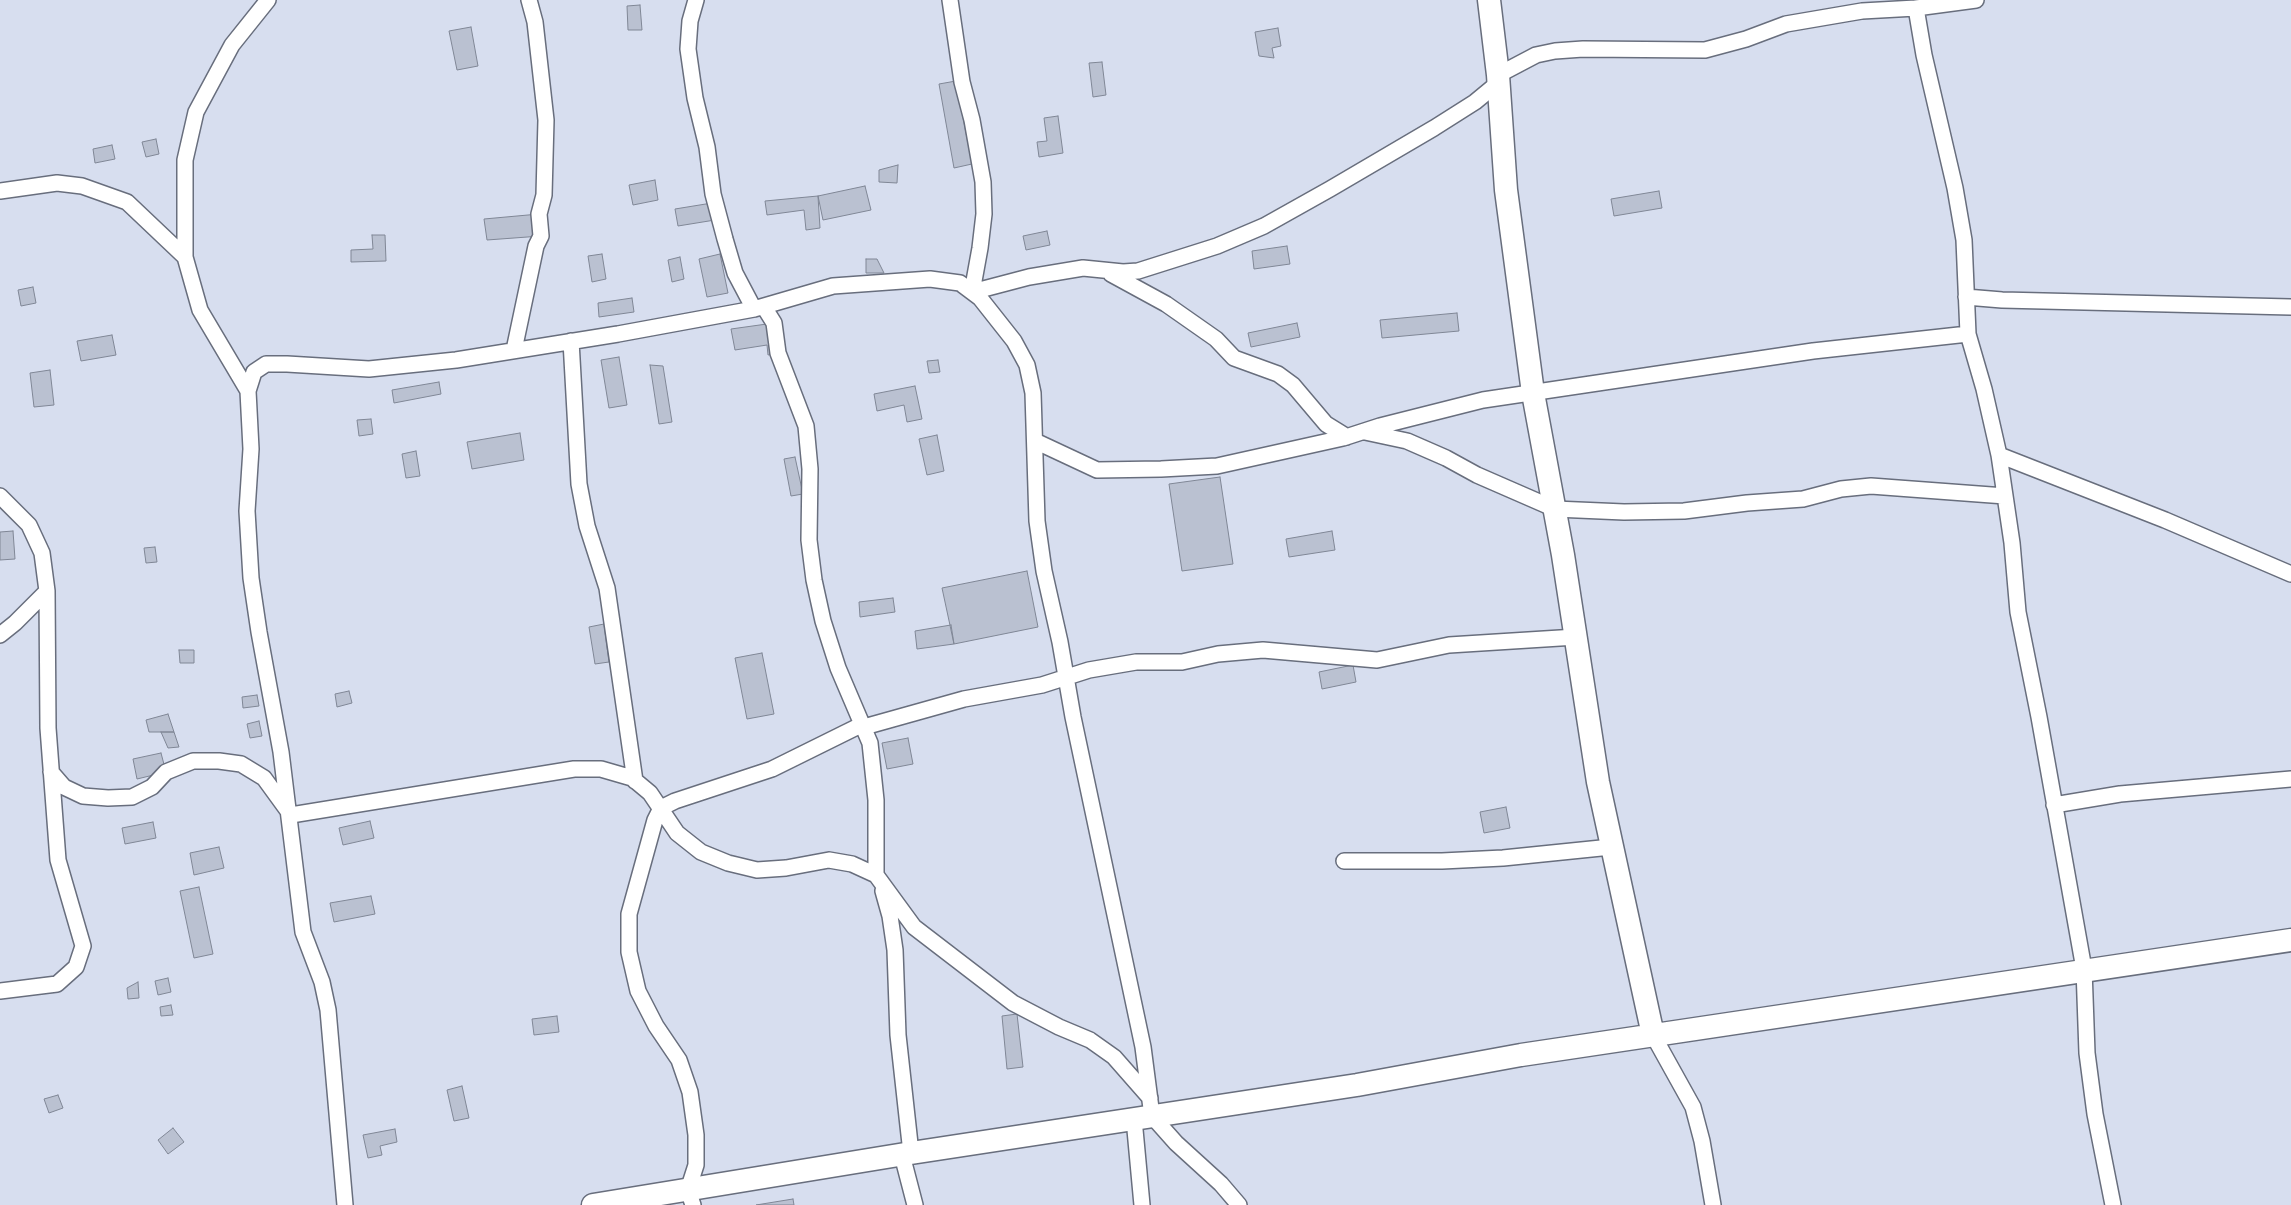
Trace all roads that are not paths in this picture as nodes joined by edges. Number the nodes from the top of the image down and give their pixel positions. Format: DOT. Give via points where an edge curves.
graph roads {
  1 [pos="268,0"];
  2 [pos="529,0"];
  3 [pos="696,0"];
  4 [pos="950,0"];
  5 [pos="1489,0"];
  6 [pos="1976,0"];
  7 [pos="1916,8"];
  8 [pos="1498,79"];
  9 [pos="0,191"];
  10 [pos="185,257"];
  11 [pos="1100,270"];
  12 [pos="972,292"];
  13 [pos="1966,297"];
  14 [pos="2291,307"];
  15 [pos="759,308"];
  16 [pos="1968,334"];
  17 [pos="571,342"];
  18 [pos="514,350"];
  19 [pos="248,391"];
  20 [pos="1533,393"];
  21 [pos="1364,431"];
  22 [pos="1347,437"];
  23 [pos="1036,441"];
  24 [pos="1999,455"];
  25 [pos="0,496"];
  26 [pos="2005,496"];
  27 [pos="1555,509"];
  28 [pos="2291,574"];
  29 [pos="47,591"];
  30 [pos="0,635"];
  31 [pos="1576,637"];
  32 [pos="1066,676"];
  33 [pos="863,726"];
  34 [pos="51,772"];
  35 [pos="2291,779"];
  36 [pos="635,781"];
  37 [pos="2054,805"];
  38 [pos="661,808"];
  39 [pos="290,815"];
  40 [pos="1611,847"];
  41 [pos="1344,861"];
  42 [pos="878,879"];
  43 [pos="2291,940"];
  44 [pos="2084,969"];
  45 [pos="0,991"];
  46 [pos="1653,1035"];
  47 [pos="1145,1111"];
  48 [pos="907,1154"];
  49 [pos="691,1198"];
  50 [pos="345,1205"];
  51 [pos="593,1205"];
  52 [pos="915,1205"];
  53 [pos="1142,1205"];
  54 [pos="1239,1205"];
  55 [pos="1713,1205"];
  56 [pos="2113,1205"];
  1 -- 10 [label="street" via="232,45 196,112 185,160"];
  2 -- 18 [label="street" via="535,22 546,120 544,195 539,214 541,236 536,246"];
  3 -- 15 [label="street" via="690,21 688,49 713,194 736,273"];
  4 -- 12 [label="street" via="982,182 984,214"];
  5 -- 8 [label="street"];
  6 -- 7 [label="street"];
  7 -- 8 [label="street" via="1862,11 1786,24 1705,50 1555,51 1536,55"];
  7 -- 13 [label="street" via="1957,196 1964,240"];
  8 -- 11 [label="street" via="1475,102 1434,128 1264,226 1218,246 1138,271"];
  8 -- 20 [label="street" via="1506,190"];
  9 -- 10 [label="street" via="56,183 82,186 127,202"];
  10 -- 19 [label="street" via="200,310"];
  11 -- 12 [label="street" via="1083,268 1029,277"];
  11 -- 22 [label="street" via="1166,304 1216,339 1234,358 1278,374 1293,385 1326,424"];
  12 -- 15 [label="street" via="960,284 930,279 867,282 834,286"];
  12 -- 23 [label="street" via="999,321 1027,365 1033,393"];
  13 -- 14 [label="street"];
  13 -- 16 [label="street"];
  15 -- 17 [label="street"];
  15 -- 33 [label="street" via="774,323 778,353 806,426 810,469 809,540 814,580 838,668"];
  16 -- 20 [label="street" via="1813,351"];
  16 -- 24 [label="street"];
  17 -- 18 [label="street"];
  17 -- 36 [label="street" via="579,484 587,526 607,588"];
  18 -- 19 [label="street" via="369,370 266,364 254,372"];
  19 -- 39 [label="street" via="251,449 247,511 251,578"];
  20 -- 21 [label="street" via="1483,400"];
  20 -- 27 [label="street"];
  21 -- 22 [label="street"];
  21 -- 27 [label="street" via="1408,442"];
  22 -- 23 [label="street" via="1217,466 1097,470"];
  23 -- 32 [label="street" via="1037,520 1044,572"];
  24 -- 26 [label="street"];
  24 -- 28 [label="street"];
  25 -- 29 [label="street" via="29,525 42,553"];
  26 -- 27 [label="street" via="1871,486 1841,489 1803,499 1684,511"];
  26 -- 37 [label="street" via="2018,612"];
  27 -- 31 [label="street"];
  29 -- 30 [label="street"];
  29 -- 34 [label="street"];
  31 -- 32 [label="street" via="1449,645 1377,660 1263,650 1218,654 1182,662 1136,662"];
  31 -- 40 [label="street"];
  32 -- 33 [label="street" via="1042,685 964,699"];
  32 -- 47 [label="street" via="1143,1047"];
  33 -- 38 [label="street" via="772,769"];
  33 -- 42 [label="street" via="870,743 876,800"];
  34 -- 39 [label="street" via="64,787 84,796 132,797 152,786 166,772 193,761 241,764 264,778"];
  34 -- 45 [label="street" via="58,860 82,946 76,967 57,984"];
  35 -- 37 [label="street" via="2130,793"];
  36 -- 38 [label="street"];
  36 -- 39 [label="street" via="601,769 574,769"];
  37 -- 44 [label="street"];
  38 -- 42 [label="street" via="677,833 701,852 728,863 757,870 829,860 852,864"];
  38 -- 49 [label="street" via="629,914 629,952 638,991 679,1060 690,1092 696,1135"];
  39 -- 50 [label="street" via="303,932 322,982 328,1010"];
  40 -- 41 [label="street" via="1451,861"];
  40 -- 46 [label="street"];
  42 -- 47 [label="street" via="914,927 1013,1003 1090,1040 1114,1057 1131,1074"];
  42 -- 48 [label="street" via="890,916 895,950"];
  43 -- 44 [label="street"];
  44 -- 46 [label="street"];
  44 -- 56 [label="street" via="2090,1079"];
  46 -- 47 [label="street" via="1357,1085"];
  46 -- 55 [label="street" via="1692,1107 1702,1141"];
  47 -- 48 [label="street"];
  47 -- 53 [label="street"];
  47 -- 54 [label="street"];
  48 -- 49 [label="street"];
  48 -- 52 [label="street"];
  49 -- 51 [label="street"];
}
